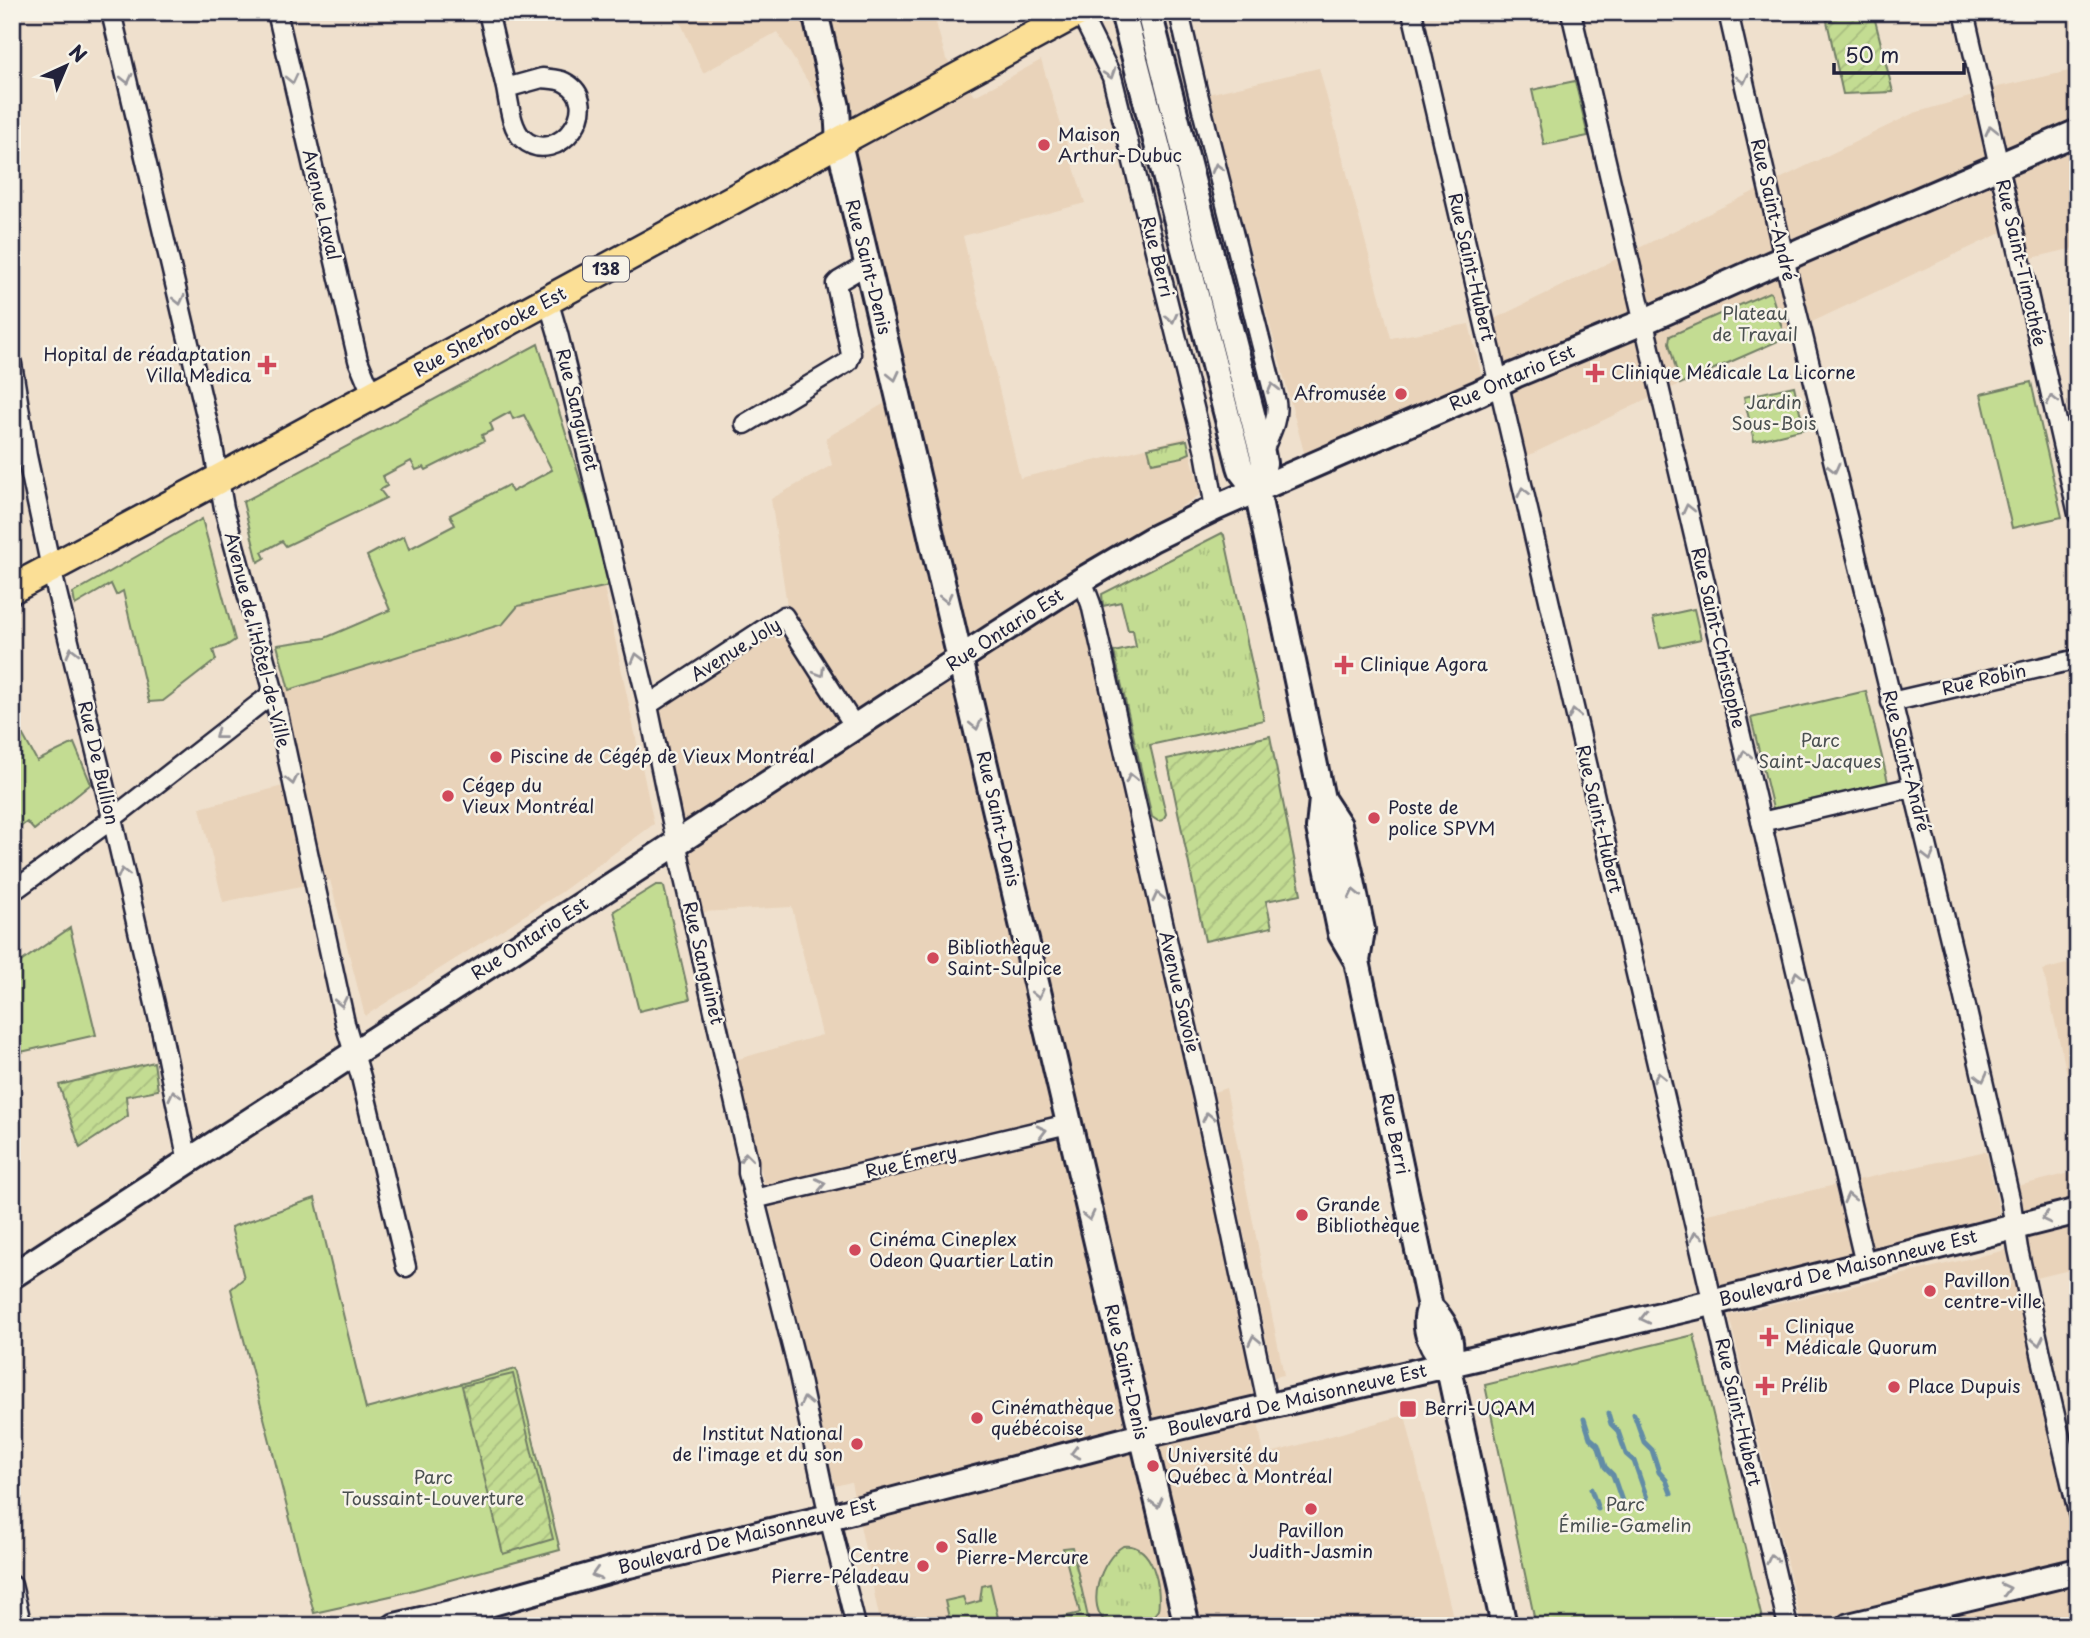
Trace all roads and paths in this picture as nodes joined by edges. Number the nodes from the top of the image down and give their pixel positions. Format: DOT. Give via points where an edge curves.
graph roads {
  1 [pos="111,12"];
  2 [pos="277,12"];
  3 [pos="488,12"];
  4 [pos="815,12"];
  5 [pos="1079,12"];
  6 [pos="1123,12"];
  7 [pos="1149,12"];
  8 [pos="1179,12"];
  9 [pos="1412,12"];
  10 [pos="1571,12"];
  11 [pos="1728,12"];
  12 [pos="1965,12"];
  13 [pos="506,88"];
  14 [pos="2078,132"];
  15 [pos="839,143"];
  16 [pos="2000,167"];
  17 [pos="1785,259"];
  18 [pos="868,264"];
  19 [pos="548,300"];
  20 [pos="1643,322"];
  21 [pos="12,364"];
  22 [pos="1497,384"];
  23 [pos="373,396"];
  24 [pos="745,424"];
  25 [pos="1262,453"];
  26 [pos="218,478"];
  27 [pos="1257,491"];
  28 [pos="1215,508"];
  29 [pos="2078,514"];
  30 [pos="51,568"];
  31 [pos="1082,580"];
  32 [pos="12,589"];
  33 [pos="960,658"];
  34 [pos="2078,659"];
  35 [pos="273,694"];
  36 [pos="1891,702"];
  37 [pos="648,705"];
  38 [pos="855,727"];
  39 [pos="1913,787"];
  40 [pos="112,818"];
  41 [pos="1761,822"];
  42 [pos="676,844"];
  43 [pos="12,892"];
  44 [pos="354,1053"];
  45 [pos="1068,1124"];
  46 [pos="188,1161"];
  47 [pos="754,1199"];
  48 [pos="2078,1211"];
  49 [pos="2014,1226"];
  50 [pos="1865,1264"];
  51 [pos="406,1267"];
  52 [pos="12,1276"];
  53 [pos="1712,1303"];
  54 [pos="1448,1364"];
  55 [pos="1268,1407"];
  56 [pos="1141,1437"];
  57 [pos="2078,1512"];
  58 [pos="829,1517"];
  59 [pos="2078,1571"];
  60 [pos="12,1585"];
  61 [pos="1942,1616"];
  62 [pos="22,1626"];
  63 [pos="395,1626"];
  64 [pos="856,1626"];
  65 [pos="1187,1626"];
  66 [pos="1504,1626"];
  67 [pos="1788,1626"];
  68 [pos="1849,1626"];
  1 -- 26 [label="street, Avenue de l'Hôtel-de-Ville, one-way"];
  2 -- 23 [label="street, Avenue Laval, one-way" via="358,360"];
  3 -- 13 [label="street"];
  4 -- 15 [label="street, Rue Saint-Denis" via="837,107"];
  5 -- 15 [label="main road, Rue Sherbrooke Est / 138"];
  5 -- 28 [label="street, Rue Berri, one-way" via="1112,77"];
  6 -- 27 [label="street, Rue Berri" via="1240,466"];
  7 -- 25 [label="street, Rue Berri"];
  25 -- 8 [label="street, Rue Berri, one-way" via="1277,414 1276,402"];
  9 -- 22 [label="street, Rue Saint-Hubert"];
  10 -- 20 [label="street, Rue Saint-Christophe"];
  11 -- 17 [label="street, Rue Saint-André, one-way"];
  16 -- 12 [label="street, Rue Saint-Timothée, one-way"];
  13 -- 13 [label="street" via="521,138 533,145 551,146 575,128 581,112 577,92 563,81 542,78"];
  14 -- 16 [label="street, Rue Ontario Est"];
  15 -- 18 [label="street, Rue Saint-Denis"];
  15 -- 19 [label="main road, Rue Sherbrooke Est / 138"];
  16 -- 17 [label="street, Rue Ontario Est"];
  29 -- 16 [label="street, Rue Saint-Timothée, one-way"];
  17 -- 20 [label="street, Rue Ontario Est"];
  17 -- 36 [label="street, Rue Saint-André, one-way"];
  18 -- 24 [label="street" via="836,284 851,354 848,362"];
  18 -- 33 [label="street, Rue Saint-Denis, one-way"];
  19 -- 23 [label="main road, Rue Sherbrooke Est / 138"];
  37 -- 19 [label="street, Rue Sanguinet, one-way"];
  20 -- 22 [label="street, Rue Ontario Est"];
  41 -- 20 [label="street, Rue Saint-Christophe, one-way"];
  21 -- 30 [label="street, Rue De Bullion"];
  22 -- 27 [label="street, Rue Ontario Est"];
  53 -- 22 [label="street, Rue Saint-Hubert, one-way"];
  23 -- 26 [label="main road, Rue Sherbrooke Est / 138"];
  25 -- 27 [label="street, Rue Berri"];
  26 -- 30 [label="main road, Rue Sherbrooke Est / 138"];
  26 -- 35 [label="street, Avenue de l'Hôtel-de-Ville"];
  27 -- 28 [label="street, Rue Ontario Est"];
  27 -- 54 [label="street, Rue Berri" via="1322,799 1339,825 1362,930 1357,961 1430,1307 1427,1321 1432,1345"];
  28 -- 31 [label="street, Rue Ontario Est"];
  30 -- 32 [label="main road, Rue Sherbrooke Est / 138"];
  40 -- 30 [label="street, Rue De Bullion, one-way"];
  31 -- 33 [label="street, Rue Ontario Est"];
  55 -- 31 [label="street, Avenue Savoie, one-way" via="1203,1098"];
  33 -- 38 [label="street, Rue Ontario Est"];
  33 -- 45 [label="street, Rue Saint-Denis, one-way"];
  34 -- 36 [label="street, Rue Robin"];
  35 -- 40 [label="street, one-way"];
  35 -- 44 [label="street, Avenue de l'Hôtel-de-Ville, one-way"];
  36 -- 39 [label="street, Rue Saint-André"];
  37 -- 38 [label="street, Avenue Joly, one-way" via="785,616"];
  37 -- 42 [label="street, Rue Sanguinet"];
  38 -- 42 [label="street, Rue Ontario Est"];
  39 -- 41 [label="street"];
  39 -- 49 [label="street, Rue Saint-André, one-way"];
  40 -- 43 [label="street"];
  46 -- 40 [label="street, Rue De Bullion, one-way"];
  50 -- 41 [label="street, Rue Saint-Christophe, one-way"];
  42 -- 44 [label="street, Rue Ontario Est"];
  47 -- 42 [label="street, Rue Sanguinet, one-way"];
  44 -- 46 [label="street, Rue Ontario Est"];
  44 -- 51 [label="street, Avenue de l'Hôtel-de-Ville"];
  47 -- 45 [label="street, Rue Émery, one-way"];
  45 -- 56 [label="street, Rue Saint-Denis, one-way"];
  46 -- 52 [label="street, Rue Ontario Est"];
  58 -- 47 [label="street, Rue Sanguinet, one-way" via="797,1366"];
  48 -- 49 [label="street, Boulevard De Maisonneuve Est, one-way"];
  49 -- 50 [label="street, Boulevard De Maisonneuve Est"];
  49 -- 57 [label="street, Rue Saint-André, one-way"];
  50 -- 53 [label="street, Boulevard De Maisonneuve Est"];
  53 -- 54 [label="street, Boulevard De Maisonneuve Est, one-way"];
  67 -- 53 [label="street, Rue Saint-Hubert, one-way"];
  54 -- 55 [label="street, Boulevard De Maisonneuve Est"];
  54 -- 66 [label="street, Rue Berri"];
  55 -- 56 [label="street, Boulevard De Maisonneuve Est"];
  56 -- 58 [label="street, Boulevard De Maisonneuve Est, one-way"];
  56 -- 65 [label="street, Rue Saint-Denis, one-way"];
  58 -- 63 [label="street, Boulevard De Maisonneuve Est, one-way"];
  58 -- 64 [label="street, Rue Sanguinet"];
  61 -- 59 [label="street, one-way"];
  60 -- 62 [label="street"];
  61 -- 68 [label="street"];
}
